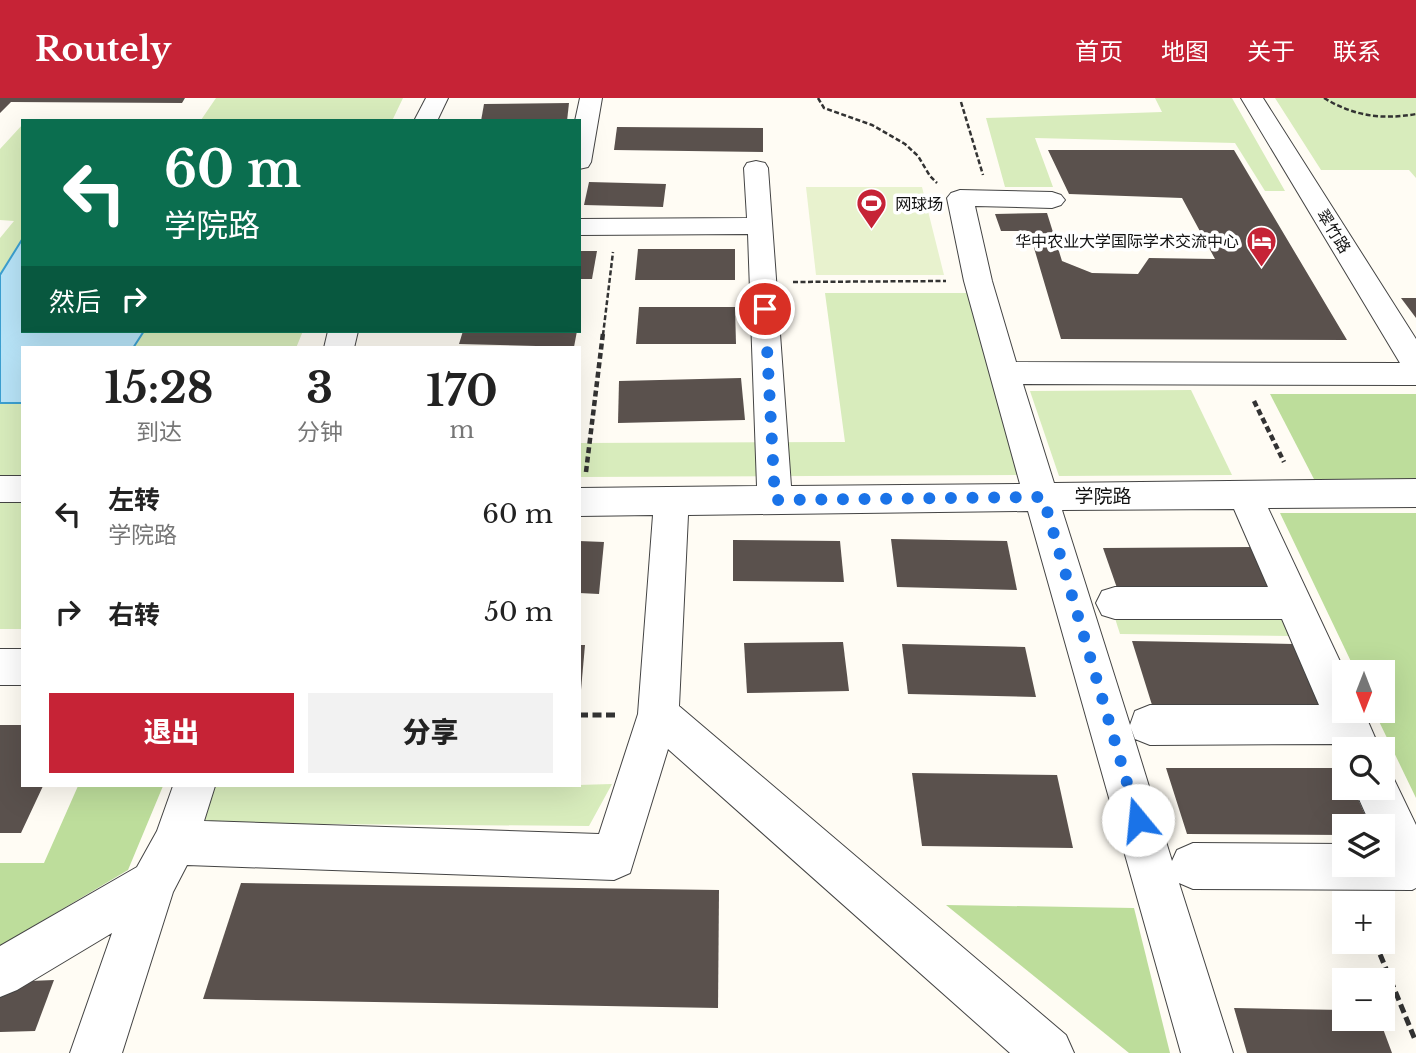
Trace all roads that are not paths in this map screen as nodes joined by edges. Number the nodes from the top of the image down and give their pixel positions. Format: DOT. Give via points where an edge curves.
graph roads {
  1 [pos="437,98"];
  2 [pos="591,98"];
  3 [pos="1252,98"];
  4 [pos="426,119"];
  5 [pos="581,151"];
  6 [pos="756,168"];
  7 [pos="1052,200"];
  8 [pos="761,226"];
  9 [pos="581,227"];
  10 [pos="1416,364"];
  11 [pos="1004,373"];
  12 [pos="1416,374"];
  13 [pos="0,488"];
  14 [pos="21,489"];
  15 [pos="1416,493"];
  16 [pos="1245,495"];
  17 [pos="1043,497"];
  18 [pos="775,500"];
  19 [pos="671,501"];
  20 [pos="581,502"];
  21 [pos="1115,603"];
  22 [pos="1294,603"];
  23 [pos="0,667"];
  24 [pos="21,667"];
  25 [pos="658,714"];
  26 [pos="1150,725"];
  27 [pos="1354,737"];
  28 [pos="194,787"];
  29 [pos="1381,800"];
  30 [pos="175,842"];
  31 [pos="1193,866"];
  32 [pos="153,883"];
  33 [pos="0,973"];
  34 [pos="96,1053"];
  35 [pos="1048,1053"];
  36 [pos="1206,1053"];
  1 -- 4 [label="street"];
  2 -- 5 [label="street"];
  3 -- 10 [label="street, 翠竹路"];
  6 -- 8 [label="street"];
  7 -- 11 [label="street" via="960,198"];
  8 -- 9 [label="street"];
  8 -- 18 [label="street"];
  11 -- 12 [label="street"];
  11 -- 17 [label="street"];
  13 -- 14 [label="street"];
  15 -- 16 [label="street, 学院路"];
  16 -- 17 [label="street, 学院路"];
  16 -- 22 [label="street"];
  17 -- 18 [label="street, 学院路"];
  17 -- 36 [label="street"];
  18 -- 19 [label="street, 学院路"];
  19 -- 20 [label="street, 学院路"];
  19 -- 25 [label="street"];
  21 -- 22 [label="street"];
  22 -- 27 [label="street"];
  23 -- 24 [label="street"];
  25 -- 30 [label="street" via="614,856"];
  25 -- 35 [label="street"];
  26 -- 27 [label="street"];
  28 -- 30 [label="street"];
  29 -- 31 [label="street" via="1412,867"];
  30 -- 32 [label="street"];
  32 -- 33 [label="street"];
  32 -- 34 [label="street"];
}
